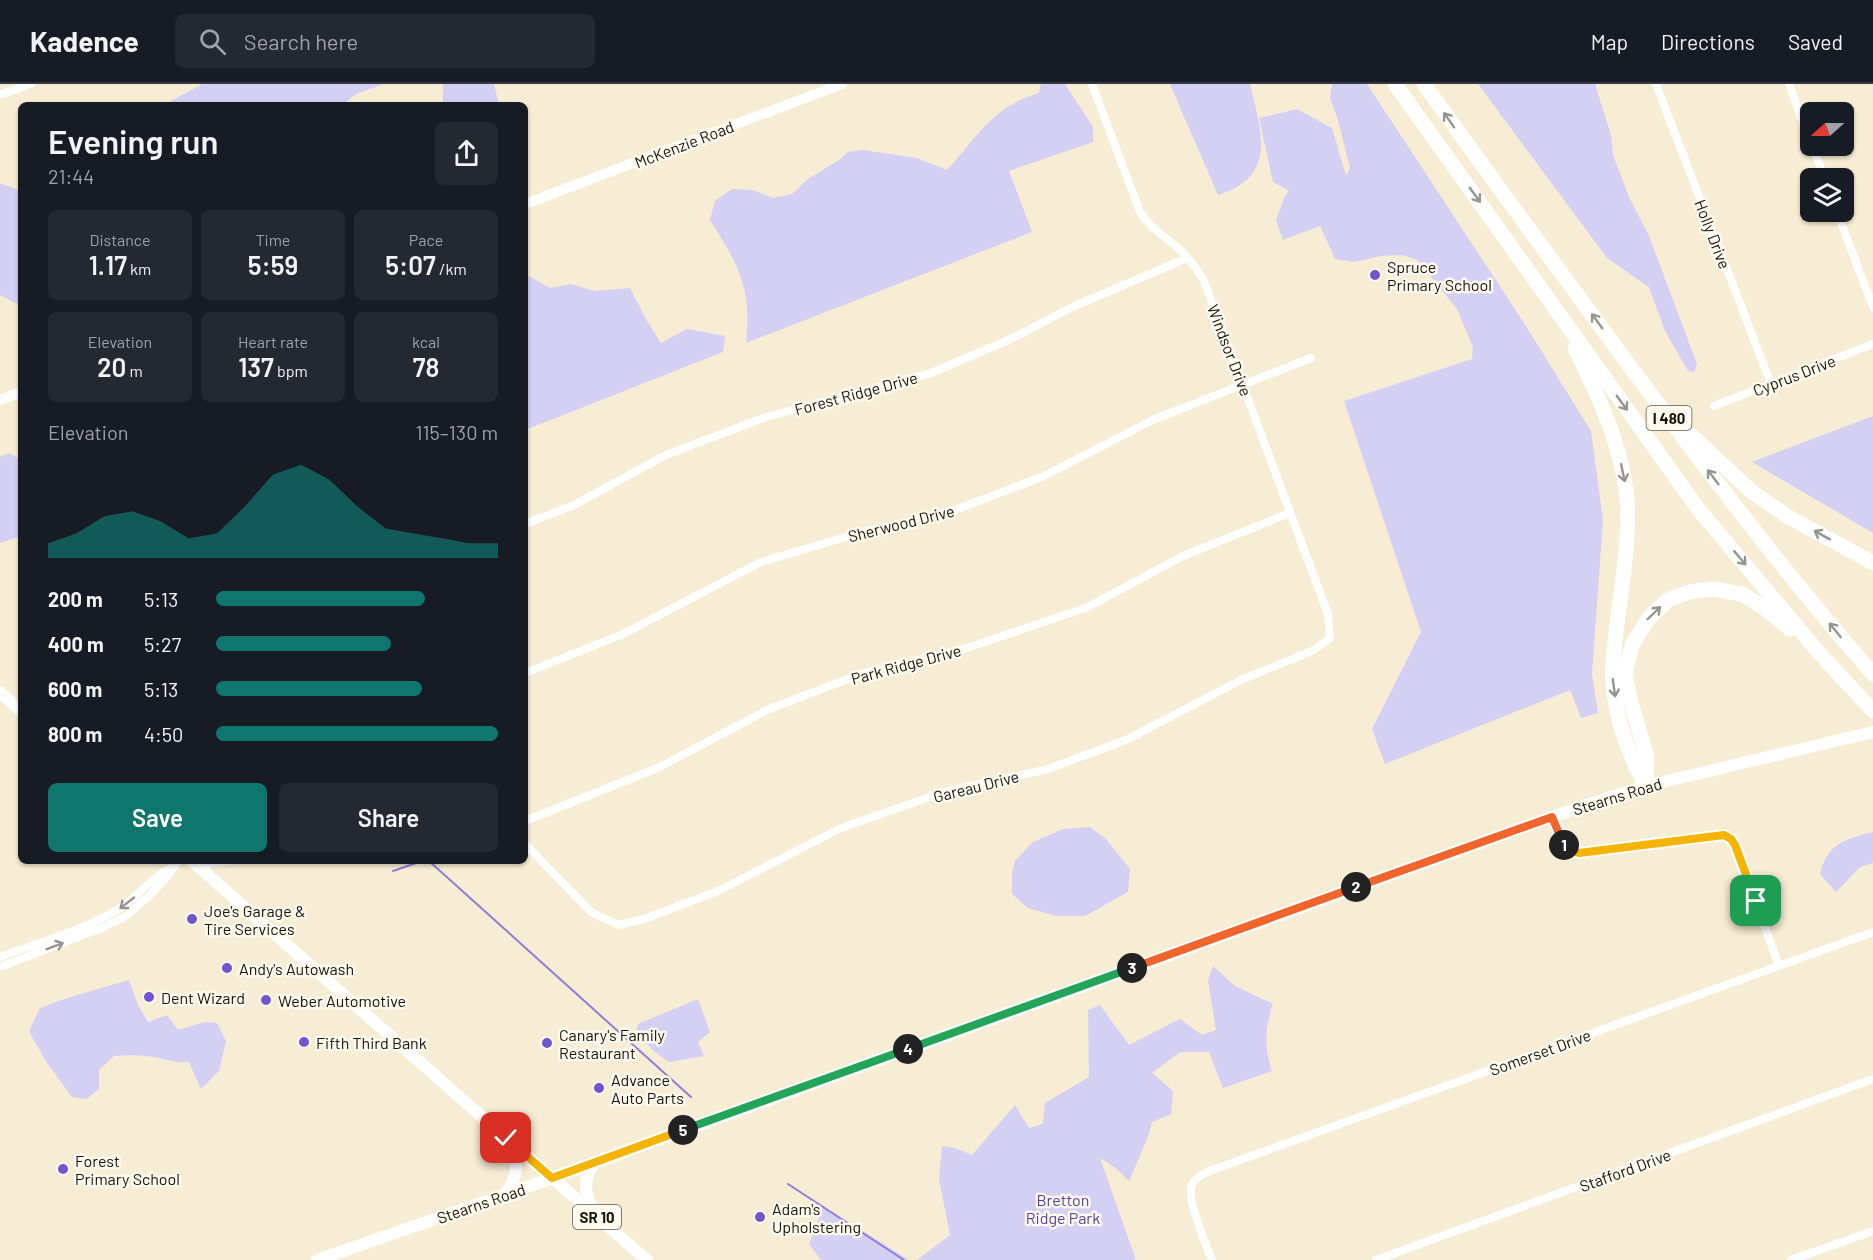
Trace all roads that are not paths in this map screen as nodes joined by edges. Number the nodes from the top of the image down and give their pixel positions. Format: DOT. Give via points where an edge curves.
graph roads {
  1 [pos="31,84"];
  2 [pos="842,84"];
  3 [pos="1092,84"];
  4 [pos="1395,84"];
  5 [pos="1424,84"];
  6 [pos="1656,84"];
  7 [pos="1789,84"];
  8 [pos="0,95"];
  9 [pos="1800,114"];
  10 [pos="528,203"];
  11 [pos="1841,222"];
  12 [pos="1186,258"];
  13 [pos="1552,304"];
  14 [pos="1873,307"];
  15 [pos="1873,344"];
  16 [pos="1311,358"];
  17 [pos="1244,384"];
  18 [pos="1771,384"];
  19 [pos="18,393"];
  20 [pos="1650,394"];
  21 [pos="0,400"];
  22 [pos="1714,406"];
  23 [pos="1290,513"];
  24 [pos="528,523"];
  25 [pos="1873,562"];
  26 [pos="1329,638"];
  27 [pos="1820,654"];
  28 [pos="528,672"];
  29 [pos="1873,674"];
  30 [pos="0,692"];
  31 [pos="18,708"];
  32 [pos="1873,711"];
  33 [pos="1873,732"];
  34 [pos="1646,786"];
  35 [pos="1552,817"];
  36 [pos="528,820"];
  37 [pos="528,847"];
  38 [pos="175,864"];
  39 [pos="205,864"];
  40 [pos="1873,932"];
  41 [pos="5,960"];
  42 [pos="1779,966"];
  43 [pos="1873,1079"];
  44 [pos="506,1138"];
  45 [pos="596,1162"];
  46 [pos="552,1178"];
  47 [pos="504,1195"];
  48 [pos="598,1218"];
  49 [pos="1873,1231"];
  50 [pos="644,1259"];
  51 [pos="317,1260"];
  52 [pos="1212,1260"];
  53 [pos="1376,1260"];
  54 [pos="1791,1260"];
  1 -- 8 [label="street"];
  2 -- 10 [label="street, McKenzie Road"];
  3 -- 12 [label="street, Windsor Drive" via="1140,212"];
  4 -- 13 [label="highway, I 480, one-way"];
  20 -- 5 [label="highway, I 480, one-way"];
  6 -- 18 [label="street, Holly Drive"];
  7 -- 9 [label="street"];
  11 -- 14 [label="street"];
  12 -- 17 [label="street, Windsor Drive" via="1204,281"];
  12 -- 24 [label="street, Forest Ridge Drive" via="931,374 766,417 666,455 574,505"];
  13 -- 27 [label="highway, I 480, one-way" via="1699,510"];
  13 -- 34 [label="highway, one-way" via="1613,432 1624,478 1627,530 1612,682 1634,764"];
  15 -- 18 [label="street, Cyprus Drive"];
  16 -- 17 [label="street, Sherwood Drive"];
  17 -- 23 [label="street, Windsor Drive"];
  17 -- 28 [label="street, Sherwood Drive" via="1155,419 1042,477 946,513 761,562 623,634"];
  18 -- 22 [label="street, Cyprus Drive"];
  19 -- 21 [label="street"];
  25 -- 20 [label="highway, one-way" via="1787,516 1752,492"];
  29 -- 20 [label="highway, I 480, one-way" via="1781,564"];
  23 -- 26 [label="street, Windsor Drive" via="1328,614"];
  23 -- 36 [label="street, Park Ridge Drive" via="1183,556 1088,607 964,649 864,673 769,709 660,767"];
  26 -- 37 [label="street, Gareau Drive" via="1312,651 1241,680 1126,740 1045,770 947,791 841,828 718,891 644,919 618,925 591,912"];
  27 -- 32 [label="highway, I 480"];
  34 -- 27 [label="highway, one-way" via="1647,757 1625,674 1632,645 1648,619 1668,600 1713,589 1742,594"];
  30 -- 31 [label="main road"];
  33 -- 34 [label="main road, Stearns Road"];
  34 -- 35 [label="main road, Stearns Road"];
  35 -- 42 [label="street" via="1561,841 1567,849 1579,853 1724,835 1731,839"];
  35 -- 45 [label="main road, Stearns Road"];
  38 -- 41 [label="street" via="168,876 126,916"];
  39 -- 44 [label="main road, SR 10"];
  40 -- 42 [label="street, Somerset Drive"];
  42 -- 52 [label="street, Somerset Drive" via="1197,1177 1191,1187 1191,1199"];
  43 -- 53 [label="street, Stafford Drive"];
  44 -- 46 [label="main road, SR 10"];
  44 -- 47 [label="main road" via="513,1147 516,1170 513,1184"];
  45 -- 46 [label="main road, Stearns Road"];
  45 -- 48 [label="main road" via="588,1170 586,1190"];
  46 -- 47 [label="main road, Stearns Road"];
  46 -- 48 [label="main road, SR 10"];
  47 -- 51 [label="main road, Stearns Road"];
  48 -- 50 [label="main road, SR 10"];
  49 -- 54 [label="street"];
}
